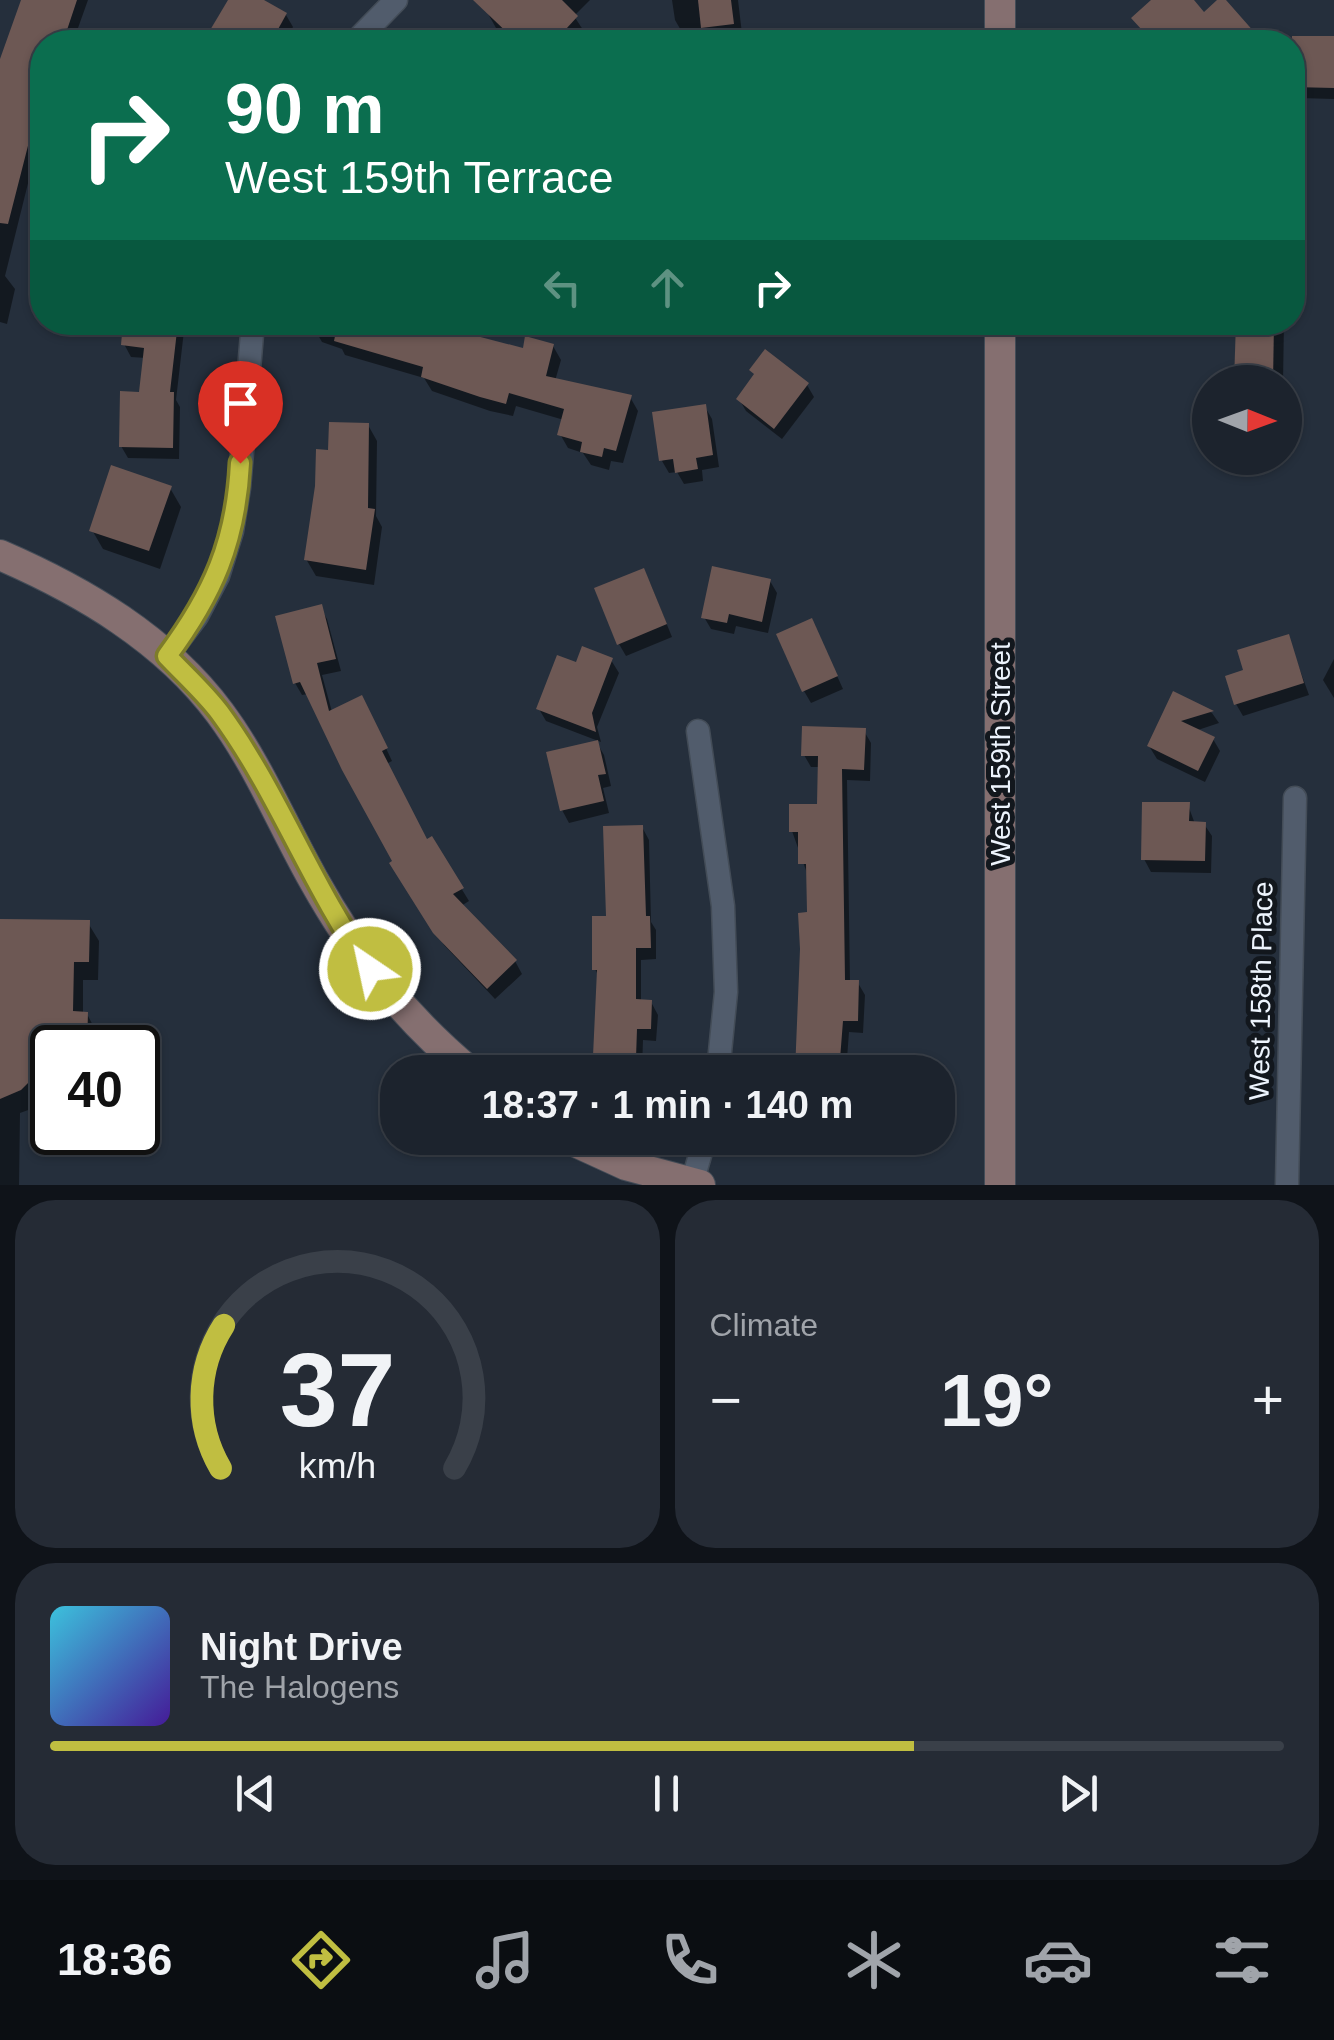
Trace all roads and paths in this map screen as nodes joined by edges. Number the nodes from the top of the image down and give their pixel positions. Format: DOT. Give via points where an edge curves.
graph roads {
  1 [pos="396,0"];
  2 [pos="1000,0"];
  3 [pos="367,30"];
  4 [pos="1000,30"];
  5 [pos="252,335"];
  6 [pos="1000,335"];
  7 [pos="0,556"];
  8 [pos="167,656"];
  9 [pos="698,730"];
  10 [pos="1295,798"];
  11 [pos="450,1055"];
  12 [pos="720,1055"];
  13 [pos="604,1155"];
  14 [pos="702,1155"];
  15 [pos="696,1184"];
  16 [pos="1000,1185"];
  17 [pos="1287,1185"];
  1 -- 3 [label="street"];
  2 -- 4 [label="main road"];
  5 -- 8 [label="street" via="232,531 218,576"];
  6 -- 16 [label="main road, West 159th Street"];
  7 -- 8 [label="main road" via="84,595"];
  8 -- 11 [label="main road" via="219,712 248,756 380,983"];
  9 -- 12 [label="street" via="724,906"];
  10 -- 17 [label="street, West 158th Place"];
  13 -- 15 [label="main road"];
  14 -- 15 [label="street"];
}
